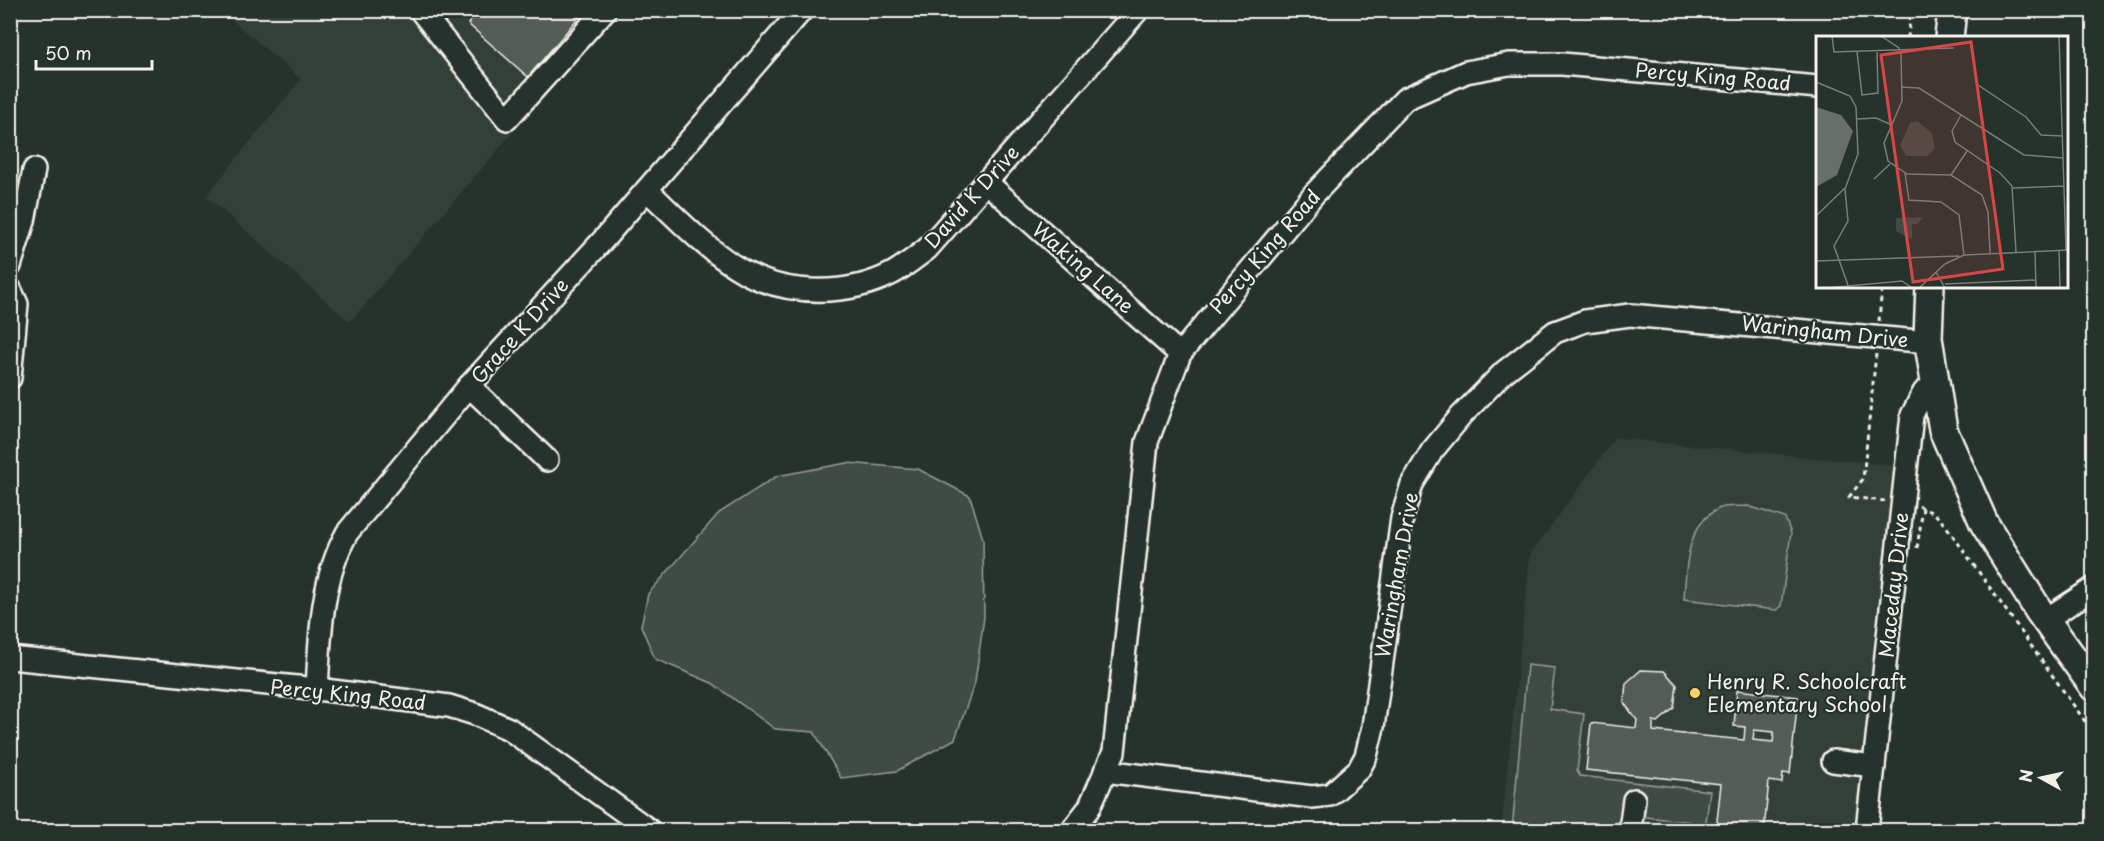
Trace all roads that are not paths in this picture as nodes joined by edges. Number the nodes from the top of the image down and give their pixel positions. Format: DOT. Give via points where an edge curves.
graph roads {
  1 [pos="420,10"];
  2 [pos="605,10"];
  3 [pos="802,10"];
  4 [pos="1138,10"];
  5 [pos="1952,10"];
  6 [pos="1949,36"];
  7 [pos="1816,87"];
  8 [pos="34,170"];
  9 [pos="986,182"];
  10 [pos="646,190"];
  11 [pos="10,266"];
  12 [pos="1930,288"];
  13 [pos="10,289"];
  14 [pos="1929,342"];
  15 [pos="1180,354"];
  16 [pos="10,378"];
  17 [pos="1936,384"];
  18 [pos="469,386"];
  19 [pos="546,460"];
  20 [pos="2094,588"];
  21 [pos="2045,620"];
  22 [pos="10,658"];
  23 [pos="2094,687"];
  24 [pos="317,689"];
  25 [pos="1833,761"];
  26 [pos="1874,766"];
  27 [pos="1105,771"];
  28 [pos="1634,800"];
  29 [pos="648,830"];
  30 [pos="1072,831"];
  31 [pos="1630,831"];
  32 [pos="1867,831"];
  1 -- 2 [label="street" via="507,119"];
  3 -- 10 [label="street, Grace K Drive"];
  4 -- 9 [label="street, David K Drive"];
  5 -- 6 [label="main road"];
  7 -- 15 [label="street, Percy King Road" via="1562,64 1509,64 1442,81 1405,99 1314,194"];
  8 -- 11 [label="street"];
  9 -- 10 [label="street, David K Drive" via="927,249 892,273 850,288 812,290 780,286 745,272"];
  9 -- 15 [label="street, Waking Lane"];
  10 -- 18 [label="street, Grace K Drive"];
  12 -- 14 [label="main road"];
  13 -- 16 [label="street" via="17,304"];
  14 -- 17 [label="main road"];
  14 -- 27 [label="street, Waringham Drive" via="1630,315 1585,321 1555,332 1504,372 1461,416 1432,451 1412,484 1401,530 1373,728 1359,769 1330,795 1312,797"];
  15 -- 27 [label="street, Percy King Road" via="1147,442 1114,752"];
  17 -- 21 [label="main road" via="1943,430 1984,523"];
  17 -- 26 [label="street, Maceday Drive" via="1924,392 1912,415"];
  18 -- 19 [label="street"];
  18 -- 24 [label="street, Grace K Drive" via="347,532 329,578"];
  20 -- 21 [label="street"];
  21 -- 23 [label="main road"];
  22 -- 24 [label="street, Percy King Road"];
  24 -- 29 [label="street, Percy King Road" via="415,701 475,714 509,729 548,755"];
  25 -- 26 [label="street"];
  26 -- 32 [label="street, Maceday Drive"];
  27 -- 30 [label="street, Percy King Road" via="1089,808"];
  28 -- 31 [label="street"];
}
